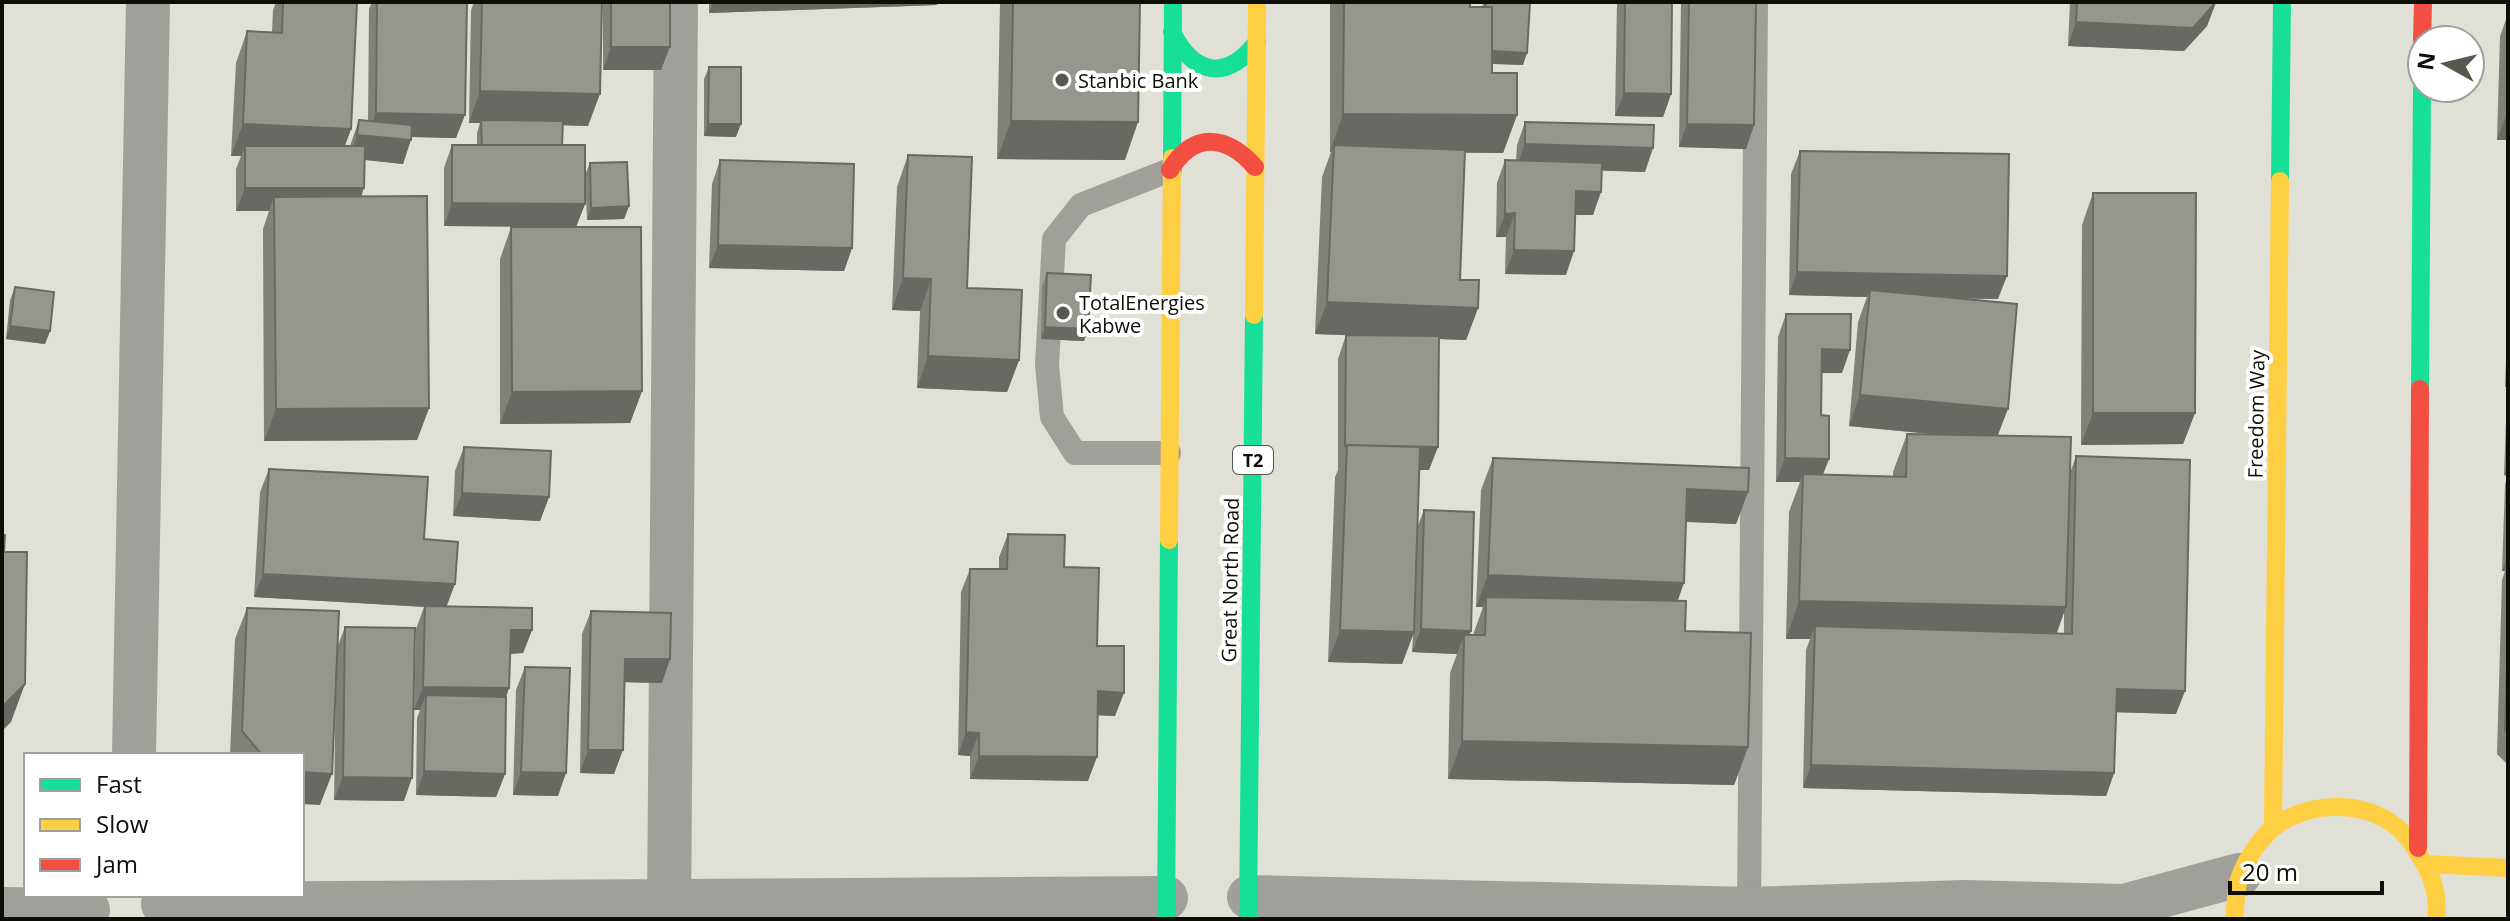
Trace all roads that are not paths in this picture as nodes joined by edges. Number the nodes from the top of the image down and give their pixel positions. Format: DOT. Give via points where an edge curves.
graph roads {
  1 [pos="148,2"];
  2 [pos="676,2"];
  3 [pos="1173,2"];
  4 [pos="1257,2"];
  5 [pos="1756,2"];
  6 [pos="2282,2"];
  7 [pos="2423,2"];
  8 [pos="2422,24"];
  9 [pos="1172,32"];
  10 [pos="1257,42"];
  11 [pos="2422,104"];
  12 [pos="1255,167"];
  13 [pos="1170,170"];
  14 [pos="1169,453"];
  15 [pos="134,753"];
  16 [pos="2273,826"];
  17 [pos="2422,856"];
  18 [pos="2508,868"];
  19 [pos="2239,875"];
  20 [pos="162,906"];
  21 [pos="89,908"];
  22 [pos="1166,908"];
  23 [pos="1249,908"];
  24 [pos="2,909"];
  25 [pos="670,910"];
  26 [pos="2140,912"];
  27 [pos="1749,914"];
  28 [pos="2234,919"];
  29 [pos="2436,919"];
  1 -- 15 [label="street"];
  2 -- 25 [label="street"];
  3 -- 9 [label="main road"];
  4 -- 10 [label="main road, Great North Road / T2"];
  5 -- 27 [label="lane"];
  6 -- 16 [label="main road, Freedom Way"];
  7 -- 8 [label="main road"];
  9 -- 10 [label="main road" via="1186,58 1212,69 1239,63"];
  9 -- 13 [label="main road"];
  10 -- 12 [label="main road, Great North Road / T2"];
  11 -- 17 [label="main road"];
  12 -- 13 [label="main road" via="1237,148 1211,141 1182,154"];
  12 -- 23 [label="main road, Great North Road / T2"];
  13 -- 14 [label="main road"];
  13 -- 14 [label="lane" via="1081,205 1054,239 1047,365 1052,417 1075,453"];
  14 -- 22 [label="main road"];
  16 -- 17 [label="main road" via="2297,812 2351,807 2400,828"];
  16 -- 19 [label="main road" via="2252,848"];
  17 -- 18 [label="main road"];
  17 -- 29 [label="main road" via="2435,885"];
  19 -- 26 [label="street"];
  19 -- 28 [label="main road"];
  20 -- 25 [label="street"];
  21 -- 24 [label="street"];
  22 -- 25 [label="street"];
  23 -- 27 [label="street"];
  26 -- 27 [label="street" via="1964,902"];
}
